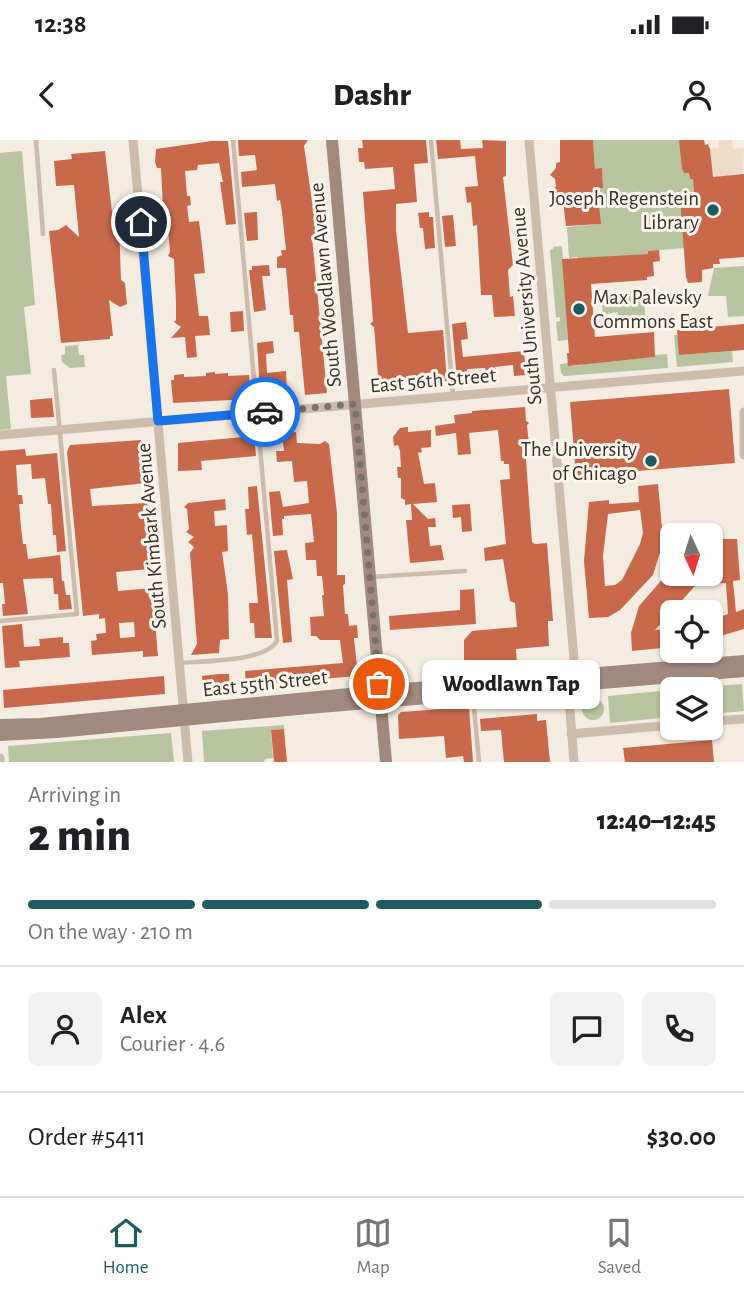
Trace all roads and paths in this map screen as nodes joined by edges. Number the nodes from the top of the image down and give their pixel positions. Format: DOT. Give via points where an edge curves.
graph roads {
  1 [pos="36,140"];
  2 [pos="133,140"];
  3 [pos="233,140"];
  4 [pos="332,140"];
  5 [pos="431,140"];
  6 [pos="528,140"];
  7 [pos="43,234"];
  8 [pos="54,370"];
  9 [pos="744,371"];
  10 [pos="550,387"];
  11 [pos="453,396"];
  12 [pos="355,404"];
  13 [pos="744,412"];
  14 [pos="257,413"];
  15 [pos="158,421"];
  16 [pos="60,430"];
  17 [pos="0,435"];
  18 [pos="744,455"];
  19 [pos="465,571"];
  20 [pos="370,577"];
  21 [pos="0,621"];
  22 [pos="744,661"];
  23 [pos="180,663"];
  24 [pos="744,671"];
  25 [pos="571,681"];
  26 [pos="473,695"];
  27 [pos="380,697"];
  28 [pos="184,716"];
  29 [pos="744,719"];
  30 [pos="723,721"];
  31 [pos="0,725"];
  32 [pos="660,726"];
  33 [pos="571,734"];
  34 [pos="0,735"];
  35 [pos="188,762"];
  36 [pos="386,762"];
  37 [pos="478,762"];
  38 [pos="573,762"];
  1 -- 7 [label="lane"];
  2 -- 15 [label="street, South Kimbark Avenue"];
  3 -- 14 [label="lane"];
  4 -- 12 [label="street, South Woodlawn Avenue"];
  5 -- 11 [label="lane"];
  6 -- 10 [label="street, South University Avenue"];
  8 -- 16 [label="lane"];
  9 -- 10 [label="street, East 56th Street"];
  10 -- 11 [label="street, East 56th Street"];
  10 -- 25 [label="street, South University Avenue" via="574,663"];
  11 -- 12 [label="street, East 56th Street"];
  12 -- 14 [label="street, East 56th Street"];
  12 -- 20 [label="street, South Woodlawn Avenue"];
  13 -- 18 [label="street"];
  14 -- 15 [label="street, East 56th Street"];
  14 -- 23 [label="lane" via="277,641 260,654"];
  15 -- 16 [label="street, East 56th Street"];
  15 -- 23 [label="street, South Kimbark Avenue"];
  16 -- 17 [label="street, East 56th Street"];
  16 -- 21 [label="lane" via="77,614"];
  19 -- 20 [label="lane"];
  20 -- 27 [label="street, South Woodlawn Avenue"];
  22 -- 25 [label="street, East 55th Street"];
  23 -- 28 [label="street, South Kimbark Avenue"];
  24 -- 25 [label="street, East 55th Street"];
  25 -- 26 [label="street, East 55th Street"];
  25 -- 27 [label="street, East 55th Street"];
  25 -- 33 [label="street, South University Avenue"];
  26 -- 27 [label="street, East 55th Street"];
  26 -- 37 [label="lane"];
  27 -- 28 [label="street, East 55th Street"];
  27 -- 36 [label="street, South Woodlawn Avenue"];
  28 -- 31 [label="street, East 55th Street"];
  28 -- 34 [label="street, East 55th Street" via="57,733"];
  28 -- 35 [label="street, South Kimbark Avenue"];
  29 -- 30 [label="street"];
  32 -- 33 [label="street"];
  33 -- 38 [label="street, South University Avenue"];
}
